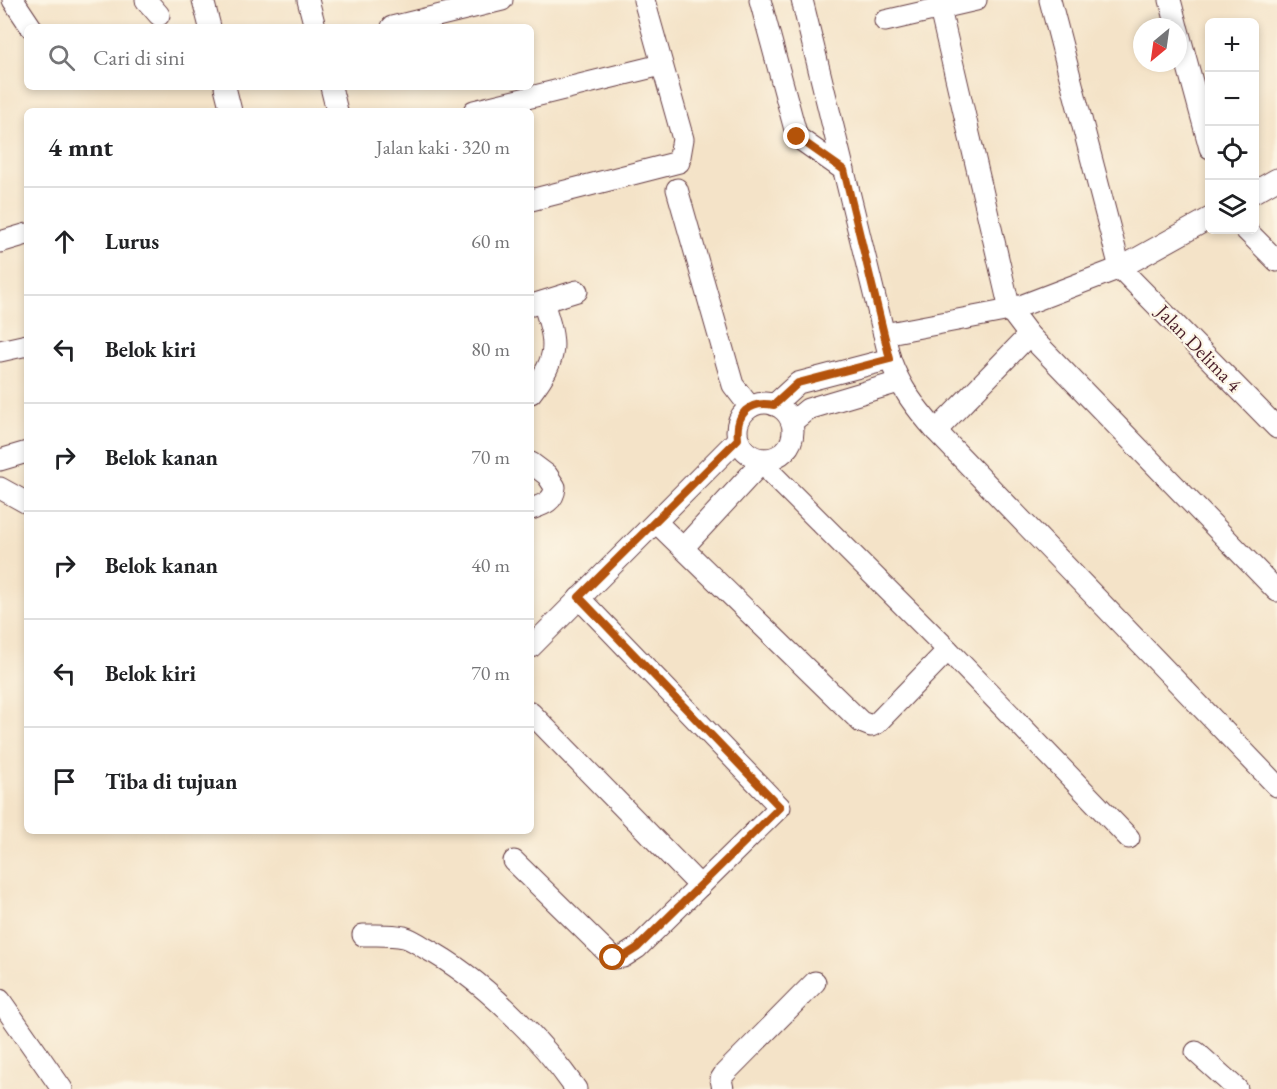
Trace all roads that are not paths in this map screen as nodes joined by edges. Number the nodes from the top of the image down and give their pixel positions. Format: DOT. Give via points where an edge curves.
graph roads {
  1 [pos="5,0"];
  2 [pos="13,0"];
  3 [pos="203,0"];
  4 [pos="308,0"];
  5 [pos="502,0"];
  6 [pos="644,0"];
  7 [pos="760,0"];
  8 [pos="802,0"];
  9 [pos="976,0"];
  10 [pos="1050,0"];
  11 [pos="1170,0"];
  12 [pos="0,3"];
  13 [pos="940,9"];
  14 [pos="1175,18"];
  15 [pos="885,21"];
  16 [pos="29,24"];
  17 [pos="209,24"];
  18 [pos="314,24"];
  19 [pos="404,24"];
  20 [pos="661,64"];
  21 [pos="1187,64"];
  22 [pos="226,90"];
  23 [pos="332,90"];
  24 [pos="230,108"];
  25 [pos="336,108"];
  26 [pos="486,108"];
  27 [pos="1205,133"];
  28 [pos="844,170"];
  29 [pos="1277,179"];
  30 [pos="677,189"];
  31 [pos="1259,189"];
  32 [pos="534,199"];
  33 [pos="1205,220"];
  34 [pos="1250,234"];
  35 [pos="24,235"];
  36 [pos="0,242"];
  37 [pos="1277,261"];
  38 [pos="1120,267"];
  39 [pos="577,291"];
  40 [pos="537,304"];
  41 [pos="1010,310"];
  42 [pos="884,334"];
  43 [pos="1029,336"];
  44 [pos="24,346"];
  45 [pos="0,351"];
  46 [pos="890,359"];
  47 [pos="898,382"];
  48 [pos="534,389"];
  49 [pos="774,405"];
  50 [pos="750,407"];
  51 [pos="792,422"];
  52 [pos="1277,428"];
  53 [pos="936,431"];
  54 [pos="738,439"];
  55 [pos="24,453"];
  56 [pos="765,459"];
  57 [pos="0,460"];
  58 [pos="534,465"];
  59 [pos="0,488"];
  60 [pos="24,501"];
  61 [pos="534,508"];
  62 [pos="656,522"];
  63 [pos="682,548"];
  64 [pos="1277,591"];
  65 [pos="579,597"];
  66 [pos="534,644"];
  67 [pos="948,650"];
  68 [pos="534,716"];
  69 [pos="1277,786"];
  70 [pos="1129,838"];
  71 [pos="514,861"];
  72 [pos="700,886"];
  73 [pos="363,935"];
  74 [pos="815,982"];
  75 [pos="0,1000"];
  76 [pos="1196,1052"];
  77 [pos="62,1089"];
  78 [pos="576,1089"];
  79 [pos="723,1089"];
  80 [pos="1237,1089"];
  1 -- 12 [label="street"];
  2 -- 16 [label="street"];
  3 -- 17 [label="street"];
  4 -- 18 [label="street"];
  5 -- 19 [label="street"];
  6 -- 20 [label="street"];
  7 -- 28 [label="street" via="797,137"];
  8 -- 28 [label="street"];
  9 -- 13 [label="street"];
  10 -- 38 [label="street"];
  11 -- 14 [label="street"];
  13 -- 15 [label="street"];
  13 -- 41 [label="street"];
  20 -- 26 [label="street"];
  20 -- 32 [label="street" via="683,139 680,162"];
  21 -- 27 [label="street"];
  22 -- 24 [label="street"];
  23 -- 25 [label="street"];
  28 -- 42 [label="street"];
  29 -- 31 [label="street"];
  30 -- 50 [label="street" via="733,385"];
  33 -- 38 [label="street"];
  34 -- 37 [label="street"];
  35 -- 36 [label="street"];
  38 -- 41 [label="street"];
  38 -- 52 [label="street, Jalan Delima 4"];
  39 -- 40 [label="street"];
  40 -- 48 [label="street" via="554,342 545,373"];
  41 -- 42 [label="street"];
  41 -- 43 [label="street"];
  42 -- 46 [label="street"];
  43 -- 53 [label="street"];
  43 -- 64 [label="street"];
  44 -- 45 [label="street"];
  46 -- 47 [label="street"];
  46 -- 49 [label="street" via="798,383"];
  47 -- 51 [label="street" via="808,409"];
  47 -- 53 [label="street"];
  49 -- 50 [label="street"];
  49 -- 51 [label="street" via="785,411"];
  50 -- 54 [label="street" via="741,415"];
  51 -- 56 [label="street" via="789,446"];
  53 -- 69 [label="street"];
  54 -- 56 [label="street" via="753,456"];
  54 -- 62 [label="street"];
  55 -- 57 [label="street"];
  56 -- 63 [label="street"];
  56 -- 67 [label="street" via="772,474"];
  58 -- 61 [label="street" via="555,487 552,499"];
  59 -- 60 [label="street"];
  62 -- 63 [label="street"];
  62 -- 65 [label="street"];
  63 -- 67 [label="street" via="861,723 877,723"];
  65 -- 66 [label="street"];
  65 -- 72 [label="street" via="780,807"];
  67 -- 70 [label="street"];
  68 -- 72 [label="street"];
  71 -- 72 [label="street" via="613,958 637,948"];
  73 -- 78 [label="street" via="405,937 479,983"];
  74 -- 79 [label="street" via="725,1073 721,1079"];
  75 -- 77 [label="street"];
  76 -- 80 [label="street"];
}
